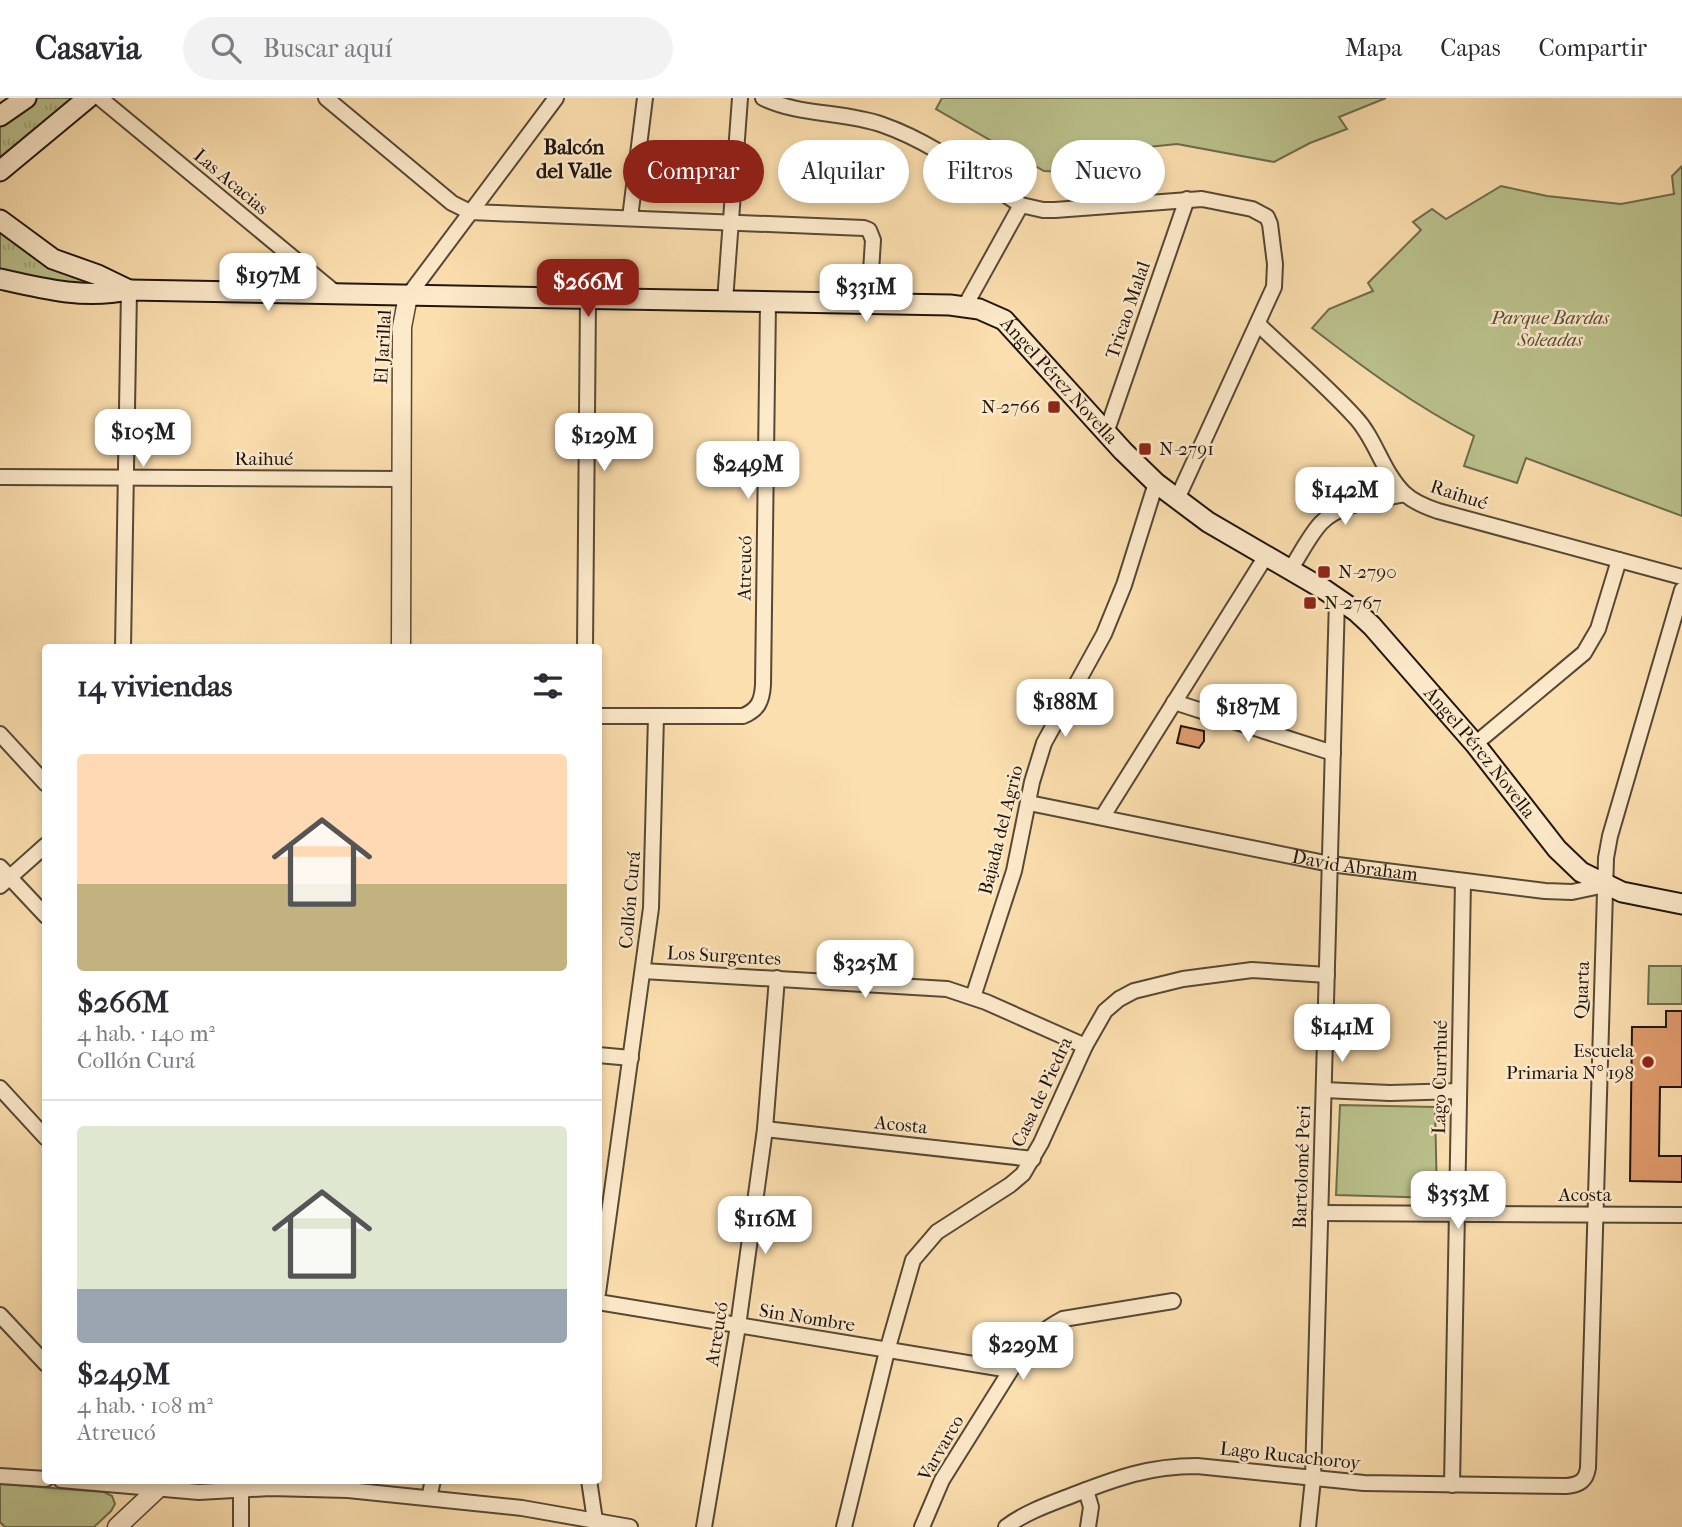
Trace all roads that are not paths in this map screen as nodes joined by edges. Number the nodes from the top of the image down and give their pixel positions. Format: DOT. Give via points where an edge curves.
graph roads {
  1 [pos="26,98"];
  2 [pos="88,98"];
  3 [pos="100,98"];
  4 [pos="326,98"];
  5 [pos="556,98"];
  6 [pos="645,98"];
  7 [pos="740,98"];
  8 [pos="763,98"];
  9 [pos="0,116"];
  10 [pos="0,171"];
  11 [pos="1187,199"];
  12 [pos="1021,205"];
  13 [pos="470,212"];
  14 [pos="630,218"];
  15 [pos="0,220"];
  16 [pos="731,222"];
  17 [pos="0,279"];
  18 [pos="129,290"];
  19 [pos="338,295"];
  20 [pos="408,296"];
  21 [pos="588,299"];
  22 [pos="725,301"];
  23 [pos="768,302"];
  24 [pos="869,303"];
  25 [pos="965,306"];
  26 [pos="1258,324"];
  27 [pos="1106,433"];
  28 [pos="0,477"];
  29 [pos="125,477"];
  30 [pos="401,479"];
  31 [pos="1156,483"];
  32 [pos="1405,494"];
  33 [pos="1177,499"];
  34 [pos="1266,556"];
  35 [pos="1619,560"];
  36 [pos="1290,570"];
  37 [pos="1682,578"];
  38 [pos="1682,590"];
  39 [pos="1337,598"];
  40 [pos="122,644"];
  41 [pos="401,644"];
  42 [pos="585,644"];
  43 [pos="1174,702"];
  44 [pos="602,716"];
  45 [pos="656,716"];
  46 [pos="0,734"];
  47 [pos="1475,744"];
  48 [pos="1333,753"];
  49 [pos="42,780"];
  50 [pos="1028,803"];
  51 [pos="1102,816"];
  52 [pos="42,848"];
  53 [pos="1330,864"];
  54 [pos="3,877"];
  55 [pos="1462,881"];
  56 [pos="1605,885"];
  57 [pos="1682,904"];
  58 [pos="42,912"];
  59 [pos="643,971"];
  60 [pos="1327,975"];
  61 [pos="777,978"];
  62 [pos="972,997"];
  63 [pos="1084,1046"];
  64 [pos="602,1055"];
  65 [pos="631,1058"];
  66 [pos="0,1088"];
  67 [pos="1324,1090"];
  68 [pos="1459,1091"];
  69 [pos="765,1129"];
  70 [pos="42,1134"];
  71 [pos="1033,1159"];
  72 [pos="1320,1213"];
  73 [pos="1457,1214"];
  74 [pos="1595,1214"];
  75 [pos="1682,1215"];
  76 [pos="602,1265"];
  77 [pos="1173,1301"];
  78 [pos="602,1303"];
  79 [pos="0,1315"];
  80 [pos="738,1326"];
  81 [pos="887,1350"];
  82 [pos="42,1360"];
  83 [pos="1010,1370"];
  84 [pos="0,1476"];
  85 [pos="42,1479"];
  86 [pos="1313,1479"];
  87 [pos="1581,1483"];
  88 [pos="159,1484"];
  89 [pos="164,1484"];
  90 [pos="432,1484"];
  91 [pos="590,1484"];
  92 [pos="1452,1485"];
  93 [pos="241,1490"];
  94 [pos="1086,1490"];
  95 [pos="429,1498"];
  96 [pos="596,1524"];
  97 [pos="117,1527"];
  98 [pos="241,1527"];
  99 [pos="630,1527"];
  100 [pos="704,1527"];
  101 [pos="844,1527"];
  102 [pos="922,1527"];
  103 [pos="1006,1527"];
  104 [pos="1088,1527"];
  105 [pos="1308,1527"];
  1 -- 9 [label="main road"];
  2 -- 10 [label="main road"];
  3 -- 19 [label="street, Las Acacias"];
  4 -- 13 [label="street" via="452,203"];
  5 -- 13 [label="street, El Jarillal"];
  6 -- 14 [label="street"];
  7 -- 16 [label="street"];
  8 -- 12 [label="street" via="863,119 904,133"];
  11 -- 12 [label="street" via="1055,210"];
  11 -- 26 [label="street" via="1252,209 1267,217 1273,232 1275,276"];
  11 -- 27 [label="street, Tricao Malal"];
  12 -- 25 [label="street"];
  13 -- 14 [label="street"];
  13 -- 20 [label="street, El Jarillal"];
  14 -- 16 [label="street"];
  15 -- 18 [label="main road, Ángel Pérez Novella" via="53,259"];
  16 -- 22 [label="street"];
  16 -- 24 [label="street" via="864,228 871,234 873,247"];
  17 -- 18 [label="main road, Ángel Pérez Novella" via="79,295"];
  18 -- 19 [label="main road, Ángel Pérez Novella"];
  18 -- 29 [label="street"];
  19 -- 20 [label="main road, Ángel Pérez Novella"];
  20 -- 21 [label="main road, Ángel Pérez Novella"];
  20 -- 30 [label="street, El Jarillal" via="402,327"];
  21 -- 22 [label="main road, Ángel Pérez Novella"];
  21 -- 42 [label="street"];
  22 -- 23 [label="main road, Ángel Pérez Novella"];
  23 -- 24 [label="main road, Ángel Pérez Novella"];
  23 -- 45 [label="street, Atreucó" via="763,685 757,708 743,716"];
  24 -- 25 [label="main road, Ángel Pérez Novella"];
  25 -- 27 [label="main road, Ángel Pérez Novella" via="1004,320"];
  26 -- 32 [label="street, Raihué" via="1355,417"];
  26 -- 33 [label="street"];
  27 -- 31 [label="main road, Ángel Pérez Novella"];
  28 -- 29 [label="street, Raihué"];
  29 -- 30 [label="street, Raihué"];
  29 -- 40 [label="street"];
  30 -- 41 [label="street, El Jarillal"];
  31 -- 33 [label="main road, Ángel Pérez Novella"];
  31 -- 50 [label="street, Bajada del Agrio" via="1114,611 1044,743"];
  32 -- 35 [label="street, Raihué" via="1438,512"];
  32 -- 36 [label="street" via="1330,515"];
  33 -- 34 [label="main road, Ángel Pérez Novella"];
  34 -- 36 [label="main road, Ángel Pérez Novella"];
  34 -- 43 [label="street"];
  35 -- 37 [label="street, Raihué"];
  35 -- 47 [label="street" via="1598,629 1584,653"];
  36 -- 39 [label="main road, Ángel Pérez Novella"];
  38 -- 56 [label="street, Quarta" via="1610,836"];
  39 -- 47 [label="main road, Ángel Pérez Novella" via="1373,626"];
  39 -- 48 [label="street, Bartolomé Peri"];
  43 -- 48 [label="street"];
  43 -- 51 [label="street"];
  44 -- 45 [label="street"];
  45 -- 59 [label="street, Collón Curá" via="653,883"];
  46 -- 49 [label="street"];
  47 -- 56 [label="main road, Ángel Pérez Novella" via="1557,849 1581,872"];
  48 -- 53 [label="street, Bartolomé Peri"];
  50 -- 51 [label="street, David Abraham"];
  50 -- 62 [label="street, Bajada del Agrio" via="1014,871"];
  51 -- 53 [label="street, David Abraham"];
  52 -- 54 [label="street"];
  53 -- 55 [label="street, David Abraham"];
  53 -- 60 [label="street, Bartolomé Peri"];
  54 -- 58 [label="street"];
  55 -- 56 [label="street, David Abraham" via="1559,892"];
  55 -- 68 [label="street, Lago Currhué"];
  56 -- 57 [label="main road, David Abraham"];
  56 -- 74 [label="street, Quarta"];
  59 -- 61 [label="street, Los Surgentes"];
  59 -- 65 [label="street, Collón Curá"];
  60 -- 63 [label="street, Casa de Piedra" via="1252,970 1151,985 1119,999 1105,1011"];
  60 -- 67 [label="street, Bartolomé Peri"];
  61 -- 62 [label="street, Los Surgentes" via="931,986"];
  61 -- 69 [label="street, Atreucó"];
  62 -- 63 [label="street, Los Surgentes"];
  63 -- 71 [label="street, Casa de Piedra"];
  64 -- 65 [label="street"];
  65 -- 76 [label="street, Collón Curá"];
  66 -- 70 [label="street"];
  67 -- 68 [label="street"];
  67 -- 72 [label="street, Bartolomé Peri"];
  68 -- 73 [label="street, Lago Currhué"];
  69 -- 71 [label="street, Acosta"];
  69 -- 80 [label="street, Atreucó"];
  71 -- 81 [label="street, Casa de Piedra" via="1010,1185 924,1245 913,1260"];
  72 -- 73 [label="street, Acosta"];
  72 -- 86 [label="street, Bartolomé Peri"];
  73 -- 74 [label="street, Acosta"];
  73 -- 92 [label="street, Lago Currhué"];
  74 -- 75 [label="street, Acosta"];
  74 -- 87 [label="street, Quarta" via="1588,1468"];
  77 -- 83 [label="street, Varvarco" via="1063,1319 1032,1339"];
  78 -- 80 [label="street, Sin Nombre"];
  79 -- 82 [label="street"];
  80 -- 81 [label="street, Sin Nombre"];
  80 -- 100 [label="street, Atreucó"];
  81 -- 83 [label="street, Sin Nombre"];
  81 -- 101 [label="street, Casa de Piedra"];
  83 -- 102 [label="street, Varvarco" via="942,1480"];
  84 -- 85 [label="street"];
  86 -- 92 [label="street, Lago Rucachoroy"];
  86 -- 94 [label="street, Lago Rucachoroy" via="1174,1466 1130,1474"];
  86 -- 105 [label="street, Bartolomé Peri"];
  87 -- 92 [label="street, Lago Rucachoroy"];
  88 -- 97 [label="street"];
  89 -- 93 [label="street" via="199,1492"];
  90 -- 95 [label="street"];
  91 -- 96 [label="street"];
  93 -- 95 [label="street" via="319,1489"];
  93 -- 98 [label="street"];
  94 -- 103 [label="street, Lago Rucachoroy"];
  94 -- 104 [label="street" via="1091,1507"];
  95 -- 96 [label="street" via="522,1508"];
  96 -- 99 [label="street"];
}
